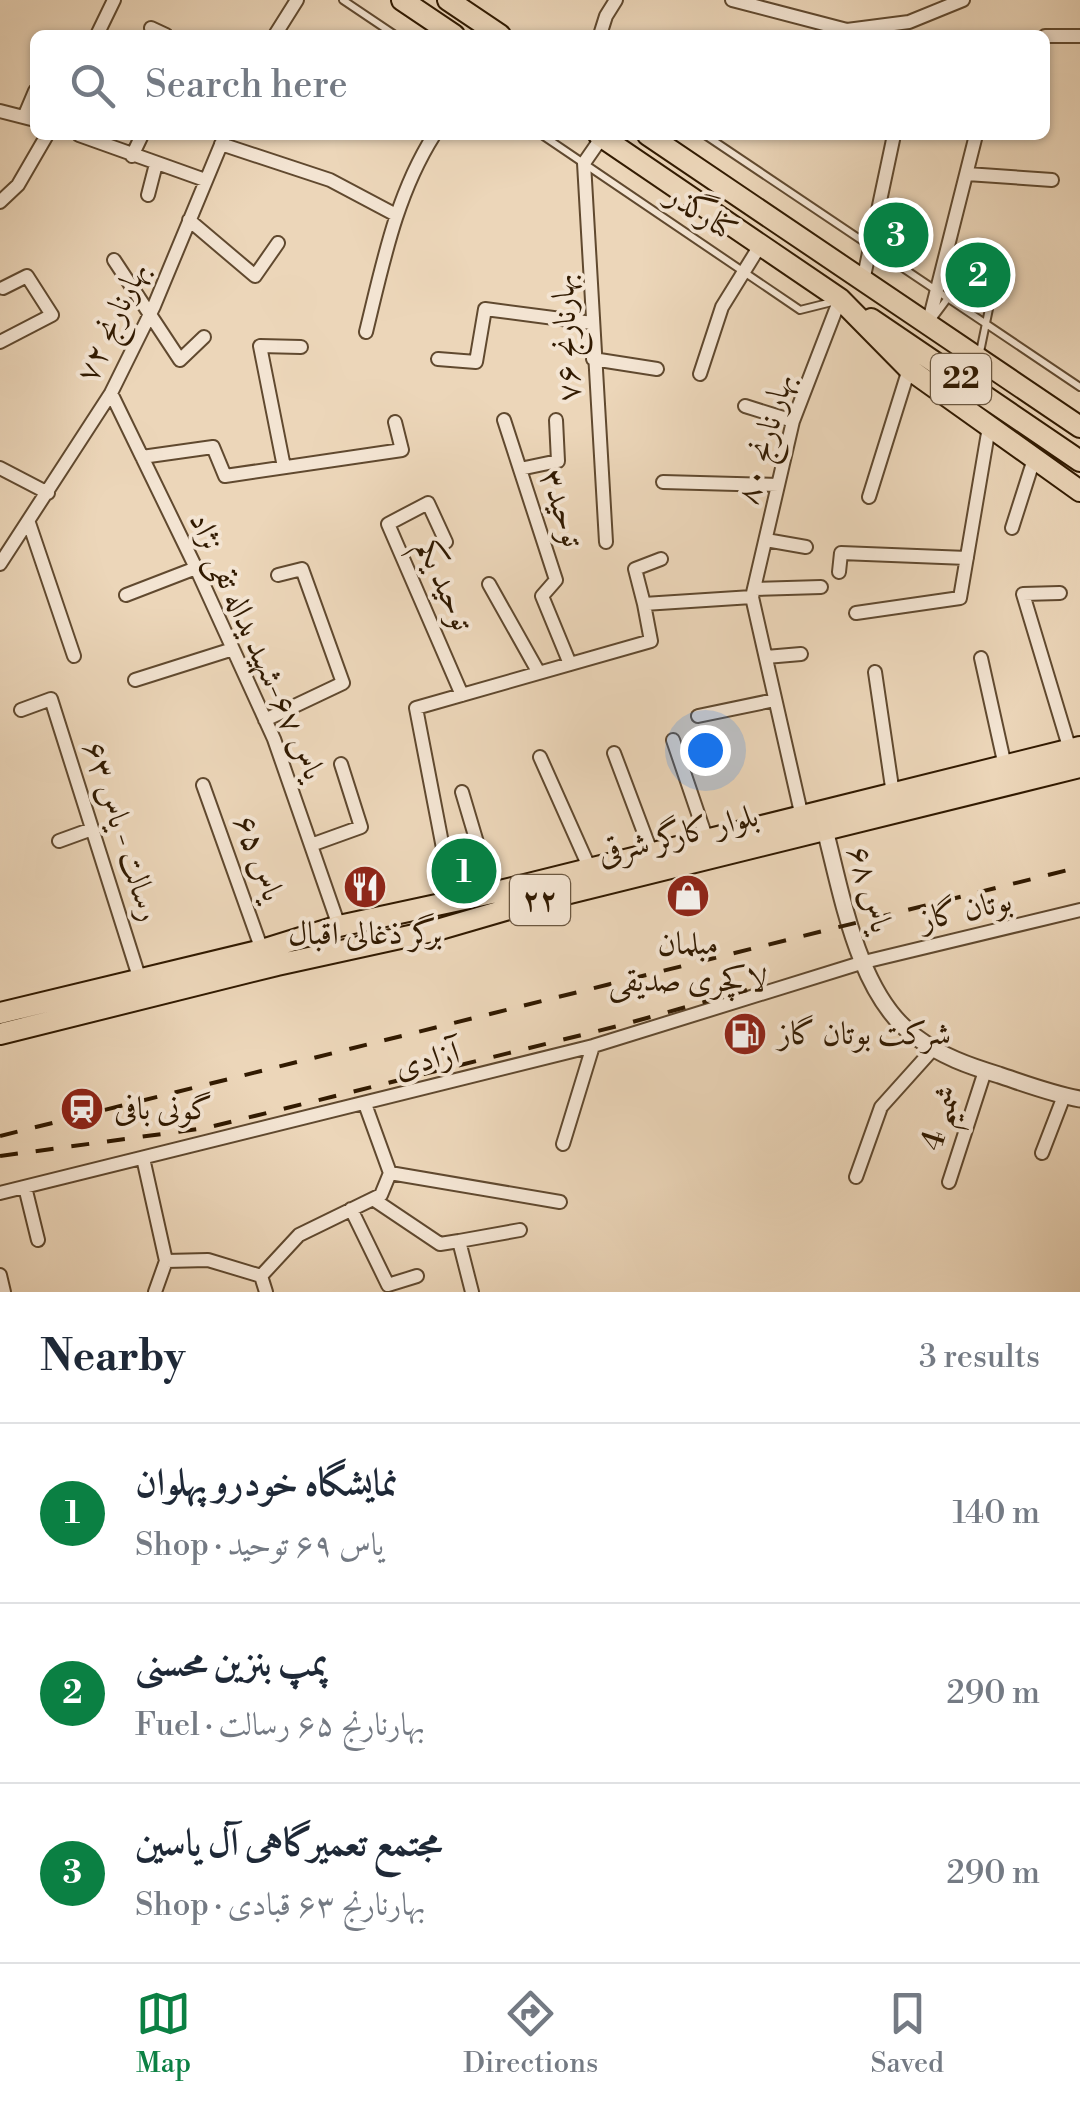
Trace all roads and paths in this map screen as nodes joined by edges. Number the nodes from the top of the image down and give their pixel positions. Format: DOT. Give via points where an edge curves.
graph roads {
  1 [pos="114,0"];
  2 [pos="297,0"];
  3 [pos="344,0"];
  4 [pos="402,0"];
  5 [pos="448,0"];
  6 [pos="616,0"];
  7 [pos="732,0"];
  8 [pos="964,0"];
  9 [pos="152,28"];
  10 [pos="99,30"];
  11 [pos="156,30"];
  12 [pos="278,30"];
  13 [pos="388,30"];
  14 [pos="447,30"];
  15 [pos="493,30"];
  16 [pos="602,30"];
  17 [pos="1050,36"];
  18 [pos="1080,36"];
  19 [pos="0,111"];
  20 [pos="30,119"];
  21 [pos="44,140"];
  22 [pos="92,140"];
  23 [pos="140,140"];
  24 [pos="223,140"];
  25 [pos="226,140"];
  26 [pos="431,140"];
  27 [pos="549,140"];
  28 [pos="598,140"];
  29 [pos="606,140"];
  30 [pos="655,140"];
  31 [pos="712,140"];
  32 [pos="893,140"];
  33 [pos="975,140"];
  34 [pos="132,156"];
  35 [pos="156,164"];
  36 [pos="584,164"];
  37 [pos="966,174"];
  38 [pos="205,180"];
  39 [pos="1052,180"];
  40 [pos="148,195"];
  41 [pos="0,202"];
  42 [pos="396,215"];
  43 [pos="189,220"];
  44 [pos="278,243"];
  45 [pos="761,244"];
  46 [pos="871,248"];
  47 [pos="114,260"];
  48 [pos="744,272"];
  49 [pos="864,281"];
  50 [pos="3,288"];
  51 [pos="943,295"];
  52 [pos="840,300"];
  53 [pos="149,315"];
  54 [pos="592,323"];
  55 [pos="985,323"];
  56 [pos="928,325"];
  57 [pos="366,332"];
  58 [pos="204,337"];
  59 [pos="0,342"];
  60 [pos="301,346"];
  61 [pos="979,358"];
  62 [pos="438,359"];
  63 [pos="594,359"];
  64 [pos="657,369"];
  65 [pos="909,369"];
  66 [pos="700,374"];
  67 [pos="1080,387"];
  68 [pos="110,394"];
  69 [pos="745,406"];
  70 [pos="504,420"];
  71 [pos="556,420"];
  72 [pos="793,421"];
  73 [pos="395,422"];
  74 [pos="989,426"];
  75 [pos="1080,427"];
  76 [pos="142,457"];
  77 [pos="1034,460"];
  78 [pos="1080,461"];
  79 [pos="284,467"];
  80 [pos="0,468"];
  81 [pos="520,470"];
  82 [pos="663,482"];
  83 [pos="778,485"];
  84 [pos="1080,491"];
  85 [pos="48,493"];
  86 [pos="869,497"];
  87 [pos="29,523"];
  88 [pos="1012,528"];
  89 [pos="766,540"];
  90 [pos="446,542"];
  91 [pos="606,542"];
  92 [pos="806,547"];
  93 [pos="967,558"];
  94 [pos="661,559"];
  95 [pos="1,562"];
  96 [pos="196,568"];
  97 [pos="839,572"];
  98 [pos="278,575"];
  99 [pos="489,584"];
  100 [pos="820,588"];
  101 [pos="753,593"];
  102 [pos="1060,593"];
  103 [pos="126,595"];
  104 [pos="644,604"];
  105 [pos="856,613"];
  106 [pos="233,649"];
  107 [pos="801,654"];
  108 [pos="74,656"];
  109 [pos="766,658"];
  110 [pos="980,658"];
  111 [pos="570,664"];
  112 [pos="875,672"];
  113 [pos="538,673"];
  114 [pos="135,680"];
  115 [pos="462,695"];
  116 [pos="775,700"];
  117 [pos="21,710"];
  118 [pos="698,716"];
  119 [pos="265,720"];
  120 [pos="673,740"];
  121 [pos="614,753"];
  122 [pos="1077,755"];
  123 [pos="540,758"];
  124 [pos="341,764"];
  125 [pos="1006,766"];
  126 [pos="204,785"];
  127 [pos="462,792"];
  128 [pos="893,794"];
  129 [pos="802,817"];
  130 [pos="92,829"];
  131 [pos="825,830"];
  132 [pos="707,840"];
  133 [pos="60,841"];
  134 [pos="311,845"];
  135 [pos="652,854"];
  136 [pos="590,869"];
  137 [pos="492,893"];
  138 [pos="453,900"];
  139 [pos="1080,910"];
  140 [pos="339,926"];
  141 [pos="262,950"];
  142 [pos="864,962"];
  143 [pos="140,980"];
  144 [pos="0,1013"];
  145 [pos="0,1034"];
  146 [pos="594,1046"];
  147 [pos="934,1048"];
  148 [pos="984,1070"];
  149 [pos="1072,1098"];
  150 [pos="365,1104"];
  151 [pos="563,1144"];
  152 [pos="1042,1154"];
  153 [pos="143,1158"];
  154 [pos="390,1173"];
  155 [pos="856,1177"];
  156 [pos="949,1182"];
  157 [pos="24,1187"];
  158 [pos="0,1193"];
  159 [pos="373,1199"];
  160 [pos="560,1202"];
  161 [pos="351,1209"];
  162 [pos="520,1230"];
  163 [pos="38,1240"];
  164 [pos="460,1241"];
  165 [pos="166,1261"];
  166 [pos="0,1275"];
  167 [pos="261,1276"];
  168 [pos="417,1276"];
  169 [pos="4,1292"];
  170 [pos="155,1292"];
  171 [pos="266,1292"];
  172 [pos="472,1292"];
  1 -- 10 [label="street"];
  2 -- 12 [label="street"];
  3 -- 13 [label="lane"];
  4 -- 14 [label="main road"];
  5 -- 15 [label="main road"];
  6 -- 16 [label="street"];
  7 -- 8 [label="street" via="848,30 910,22"];
  9 -- 11 [label="street"];
  17 -- 18 [label="street"];
  19 -- 20 [label="street"];
  21 -- 41 [label="street"];
  22 -- 34 [label="street"];
  23 -- 34 [label="street"];
  24 -- 38 [label="street, بهارنارنج ۷۲"];
  25 -- 42 [label="street" via="330,180"];
  26 -- 42 [label="street"];
  27 -- 36 [label="lane, کنارگذر"];
  28 -- 36 [label="street"];
  29 -- 45 [label="main road"];
  30 -- 49 [label="main road, 22"];
  31 -- 46 [label="lane"];
  32 -- 46 [label="street"];
  33 -- 37 [label="street"];
  34 -- 35 [label="street"];
  35 -- 38 [label="street"];
  35 -- 40 [label="street"];
  36 -- 48 [label="lane, کنارگذر"];
  36 -- 54 [label="street, بهارنارنج ۷۶"];
  37 -- 39 [label="street"];
  37 -- 51 [label="street"];
  38 -- 43 [label="street, بهارنارنج ۷۲"];
  42 -- 57 [label="street"];
  43 -- 44 [label="street" via="254,276"];
  43 -- 53 [label="street, بهارنارنج ۷۲"];
  45 -- 48 [label="street"];
  45 -- 52 [label="main road"];
  46 -- 49 [label="street"];
  46 -- 51 [label="lane"];
  47 -- 53 [label="street"];
  48 -- 52 [label="lane, کنارگذر" via="800,310"];
  48 -- 66 [label="street" via="722,307"];
  49 -- 56 [label="main road, 22"];
  50 -- 59 [label="street" via="28,276 52,316"];
  51 -- 55 [label="lane"];
  51 -- 55 [label="lane" via="968,270 995,280"];
  51 -- 56 [label="street"];
  52 -- 65 [label="main road"];
  52 -- 72 [label="street, بهار نارنج ۸۰"];
  52 -- 78 [label="main road, 22"];
  53 -- 58 [label="street" via="180,360"];
  53 -- 68 [label="street, بهارنارنج ۷۲"];
  54 -- 62 [label="street" via="485,309 476,362"];
  54 -- 63 [label="street, بهارنارنج ۷۶"];
  55 -- 61 [label="lane"];
  55 -- 67 [label="lane"];
  56 -- 61 [label="main road, 22"];
  60 -- 79 [label="street" via="260,346"];
  61 -- 75 [label="main road, 22"];
  63 -- 64 [label="street"];
  63 -- 91 [label="street, بهارنارنج ۷۶"];
  65 -- 74 [label="main road"];
  65 -- 86 [label="street"];
  68 -- 76 [label="street, یاس ۶۷-شهید یداله تقی نژاد"];
  68 -- 85 [label="street, بهارنارنج ۷۲"];
  69 -- 72 [label="street"];
  70 -- 81 [label="street, توحید۳"];
  71 -- 81 [label="street" via="558,461"];
  72 -- 83 [label="street, بهار نارنج ۸۰"];
  73 -- 79 [label="street" via="402,450"];
  74 -- 77 [label="main road"];
  74 -- 93 [label="street"];
  76 -- 79 [label="street" via="213,447 225,476"];
  76 -- 96 [label="street, یاس ۶۷-شهید یداله تقی نژاد"];
  77 -- 84 [label="main road"];
  77 -- 88 [label="street"];
  80 -- 85 [label="street"];
  81 -- 111 [label="street, توحید۳" via="556,580 542,596"];
  82 -- 83 [label="street"];
  83 -- 89 [label="street, بهار نارنج ۸۰"];
  85 -- 87 [label="street, بهارنارنج ۷۲"];
  87 -- 95 [label="street, بهارنارنج ۷۲"];
  87 -- 108 [label="street"];
  89 -- 92 [label="street"];
  89 -- 101 [label="street, بهار نارنج ۸۰"];
  90 -- 115 [label="street, توحید یکم" via="428,502 388,524"];
  93 -- 97 [label="street" via="840,553"];
  93 -- 105 [label="street" via="960,598"];
  94 -- 104 [label="street" via="634,569"];
  96 -- 103 [label="street"];
  96 -- 106 [label="street, یاس ۶۷-شهید یداله تقی نژاد"];
  98 -- 119 [label="street" via="302,569 343,684"];
  99 -- 113 [label="street"];
  100 -- 101 [label="street"];
  101 -- 104 [label="street"];
  101 -- 109 [label="street"];
  102 -- 122 [label="street" via="1023,594"];
  104 -- 111 [label="street" via="651,641"];
  106 -- 114 [label="street"];
  106 -- 119 [label="street, یاس ۶۷-شهید یداله تقی نژاد"];
  107 -- 109 [label="street"];
  109 -- 116 [label="street"];
  110 -- 125 [label="street"];
  111 -- 113 [label="street"];
  112 -- 128 [label="street"];
  113 -- 115 [label="street"];
  115 -- 138 [label="street" via="416,708"];
  116 -- 118 [label="street"];
  116 -- 129 [label="street"];
  117 -- 130 [label="street, رسالت - یاس ۶۳" via="50,699"];
  119 -- 134 [label="street, یاس ۶۷-شهید یداله تقی نژاد"];
  120 -- 132 [label="street"];
  121 -- 135 [label="street"];
  122 -- 125 [label="main road, بلوار کارگر شرقی"];
  122 -- 131 [label="main road, بلوار کارگر شرقی / ۲۲"];
  123 -- 136 [label="street"];
  124 -- 134 [label="street" via="361,827"];
  125 -- 128 [label="main road, بلوار کارگر شرقی"];
  126 -- 141 [label="street, یاس ۶۵"];
  127 -- 137 [label="street"];
  128 -- 129 [label="main road, بلوار کارگر شرقی"];
  129 -- 132 [label="main road, بلوار کارگر شرقی"];
  130 -- 133 [label="street"];
  130 -- 143 [label="street, رسالت - یاس ۶۳"];
  131 -- 142 [label="street, یاس ۶۸"];
  131 -- 145 [label="main road, بلوار کارگر شرقی / ۲۲"];
  132 -- 135 [label="main road, بلوار کارگر شرقی"];
  134 -- 140 [label="street, یاس ۶۷-شهید یداله تقی نژاد"];
  135 -- 136 [label="main road, بلوار کارگر شرقی"];
  136 -- 137 [label="main road, بلوار کارگر شرقی"];
  137 -- 138 [label="main road, بلوار کارگر شرقی"];
  138 -- 140 [label="main road, بلوار کارگر شرقی"];
  139 -- 142 [label="street, بوتان گاز"];
  140 -- 141 [label="main road, بلوار کارگر شرقی"];
  141 -- 143 [label="main road, بلوار کارگر شرقی"];
  142 -- 146 [label="street, آزادی"];
  142 -- 147 [label="street, یاس ۶۸" via="888,1009"];
  143 -- 144 [label="main road, بلوار کارگر شرقی"];
  146 -- 150 [label="street, آزادی"];
  146 -- 151 [label="street"];
  147 -- 148 [label="street, یاس ۶۸"];
  147 -- 155 [label="street" via="881,1107"];
  148 -- 149 [label="street, یاس ۶۸"];
  148 -- 156 [label="street, شمیم 4"];
  149 -- 152 [label="street"];
  150 -- 153 [label="street, آزادی"];
  150 -- 154 [label="street"];
  153 -- 157 [label="street, آزادی"];
  153 -- 165 [label="street"];
  154 -- 159 [label="street"];
  154 -- 160 [label="street"];
  157 -- 158 [label="street, آزادی"];
  157 -- 163 [label="street"];
  159 -- 161 [label="street"];
  159 -- 164 [label="street" via="440,1244"];
  161 -- 167 [label="street" via="300,1235"];
  161 -- 168 [label="street" via="388,1284"];
  162 -- 164 [label="street"];
  164 -- 172 [label="street"];
  165 -- 167 [label="street" via="208,1260"];
  165 -- 170 [label="street"];
  166 -- 169 [label="street"];
  167 -- 171 [label="street"];
}
